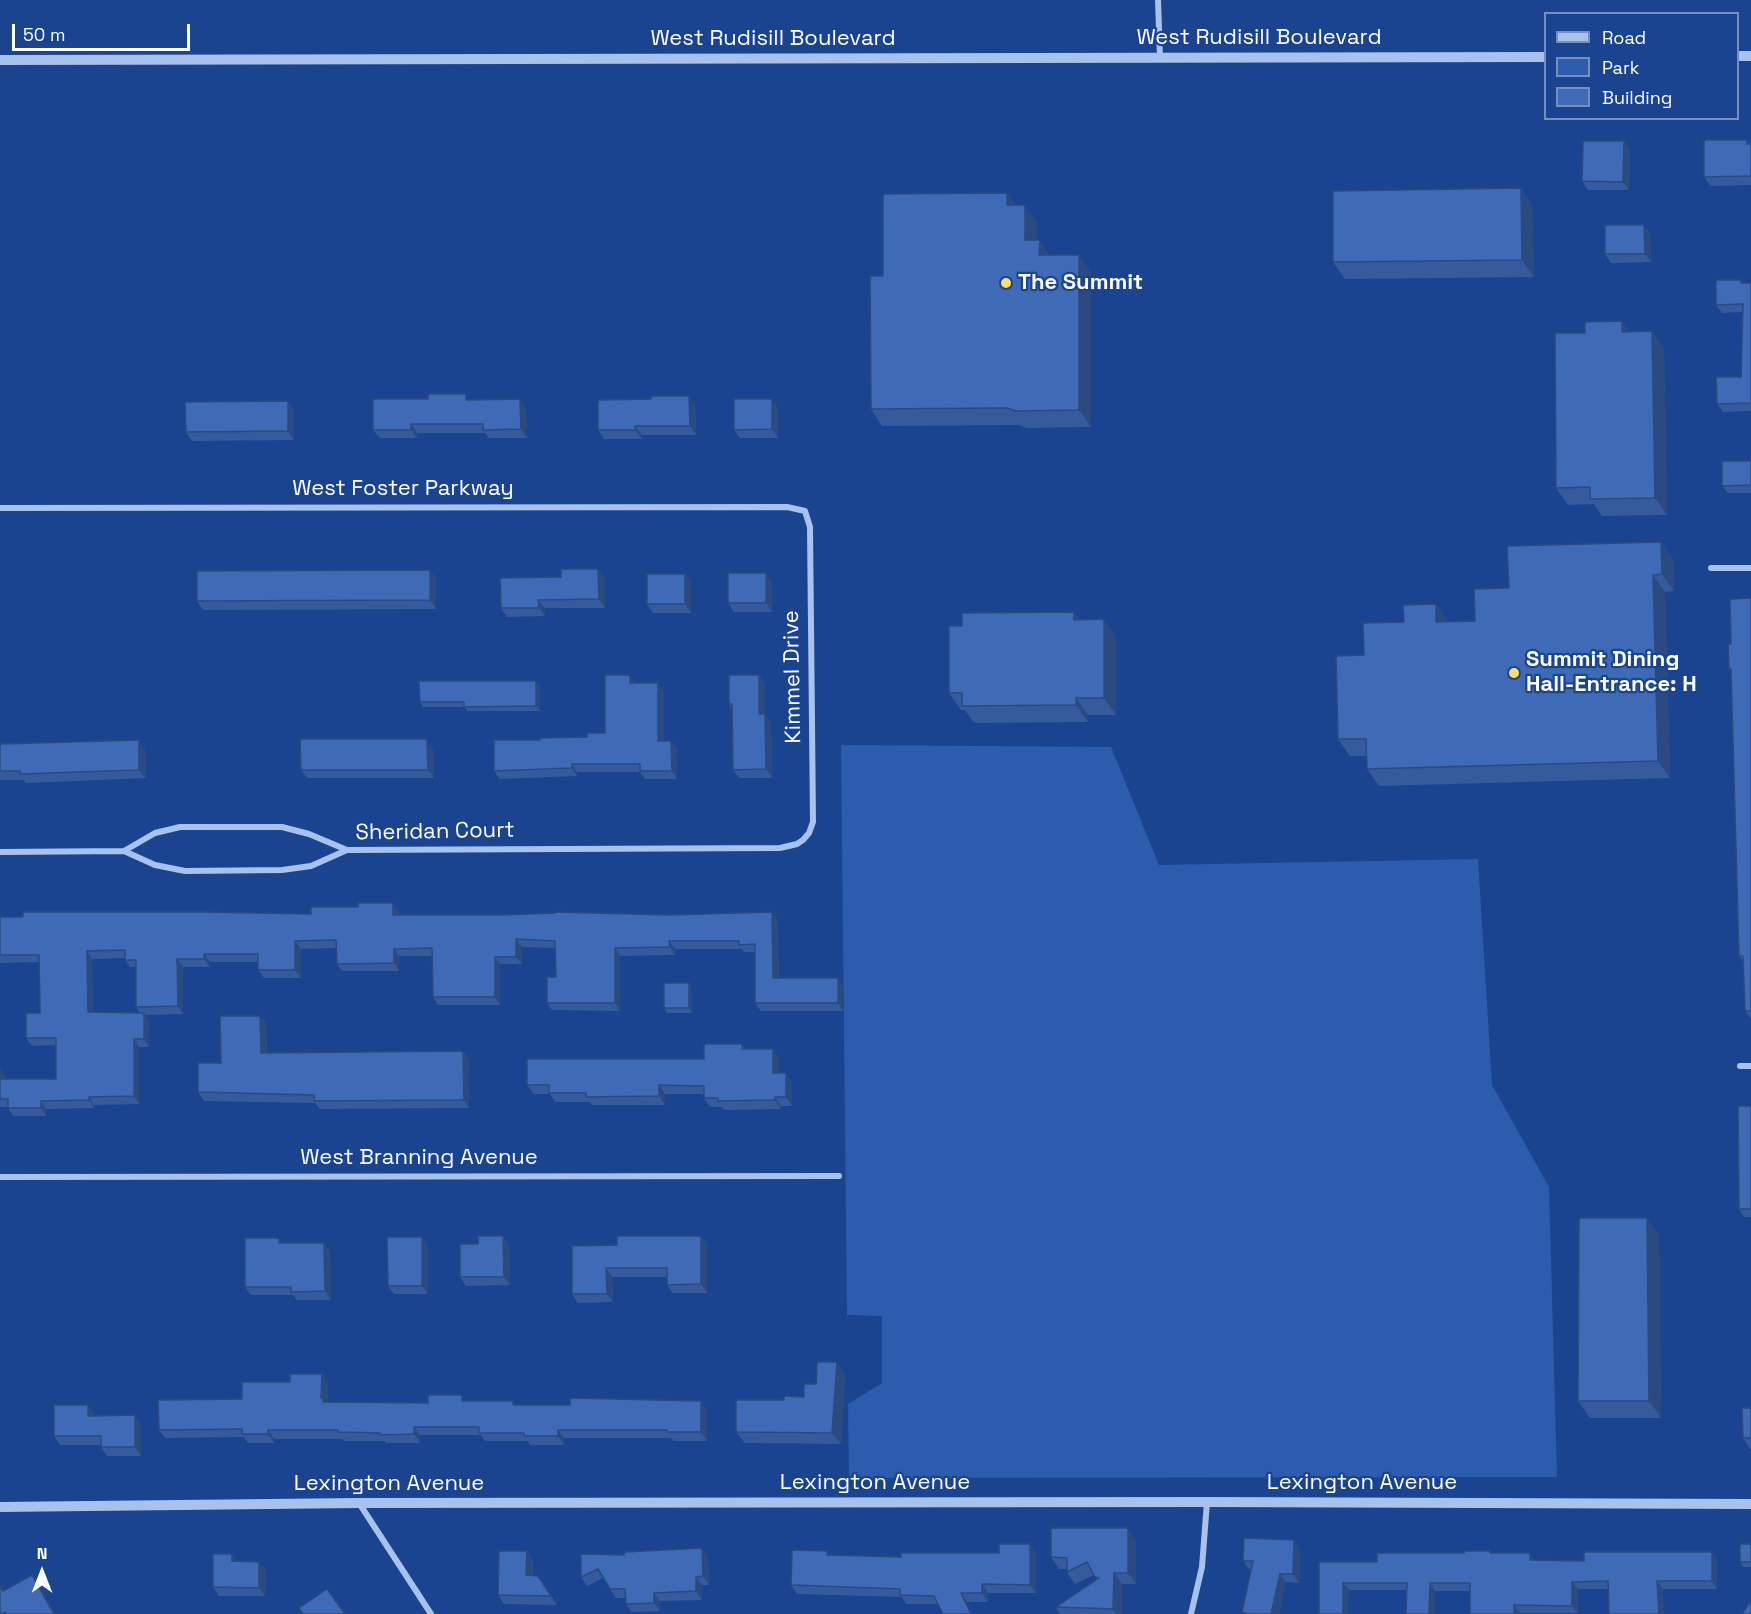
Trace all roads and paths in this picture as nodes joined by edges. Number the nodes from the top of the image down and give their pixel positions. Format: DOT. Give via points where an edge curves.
graph roads {
  1 [pos="1158,0"];
  2 [pos="1544,57"];
  3 [pos="1160,58"];
  4 [pos="0,60"];
  5 [pos="0,508"];
  6 [pos="805,511"];
  7 [pos="1711,568"];
  8 [pos="1751,568"];
  9 [pos="803,840"];
  10 [pos="347,850"];
  11 [pos="124,851"];
  12 [pos="0,852"];
  13 [pos="1740,1066"];
  14 [pos="1751,1066"];
  15 [pos="839,1176"];
  16 [pos="0,1177"];
  17 [pos="1207,1502"];
  18 [pos="359,1503"];
  19 [pos="1751,1504"];
  20 [pos="0,1507"];
  21 [pos="431,1614"];
  22 [pos="1191,1614"];
  1 -- 3 [label="street"];
  2 -- 3 [label="street, West Rudisill Boulevard"];
  3 -- 4 [label="street, West Rudisill Boulevard"];
  5 -- 6 [label="street, West Foster Parkway" via="787,507"];
  6 -- 9 [label="street, Kimmel Drive" via="810,527 813,822"];
  7 -- 8 [label="street"];
  9 -- 10 [label="street, Sheridan Court" via="780,848"];
  10 -- 11 [label="street, Sheridan Court" via="311,866 282,870 185,871 155,865"];
  10 -- 11 [label="street" via="282,827 180,827 155,833"];
  11 -- 12 [label="street, Sheridan Court"];
  13 -- 14 [label="street"];
  15 -- 16 [label="street, West Branning Avenue"];
  17 -- 18 [label="street, Lexington Avenue"];
  17 -- 19 [label="street, Lexington Avenue"];
  17 -- 22 [label="street" via="1202,1567"];
  18 -- 20 [label="street, Lexington Avenue"];
  18 -- 21 [label="street"];
}
